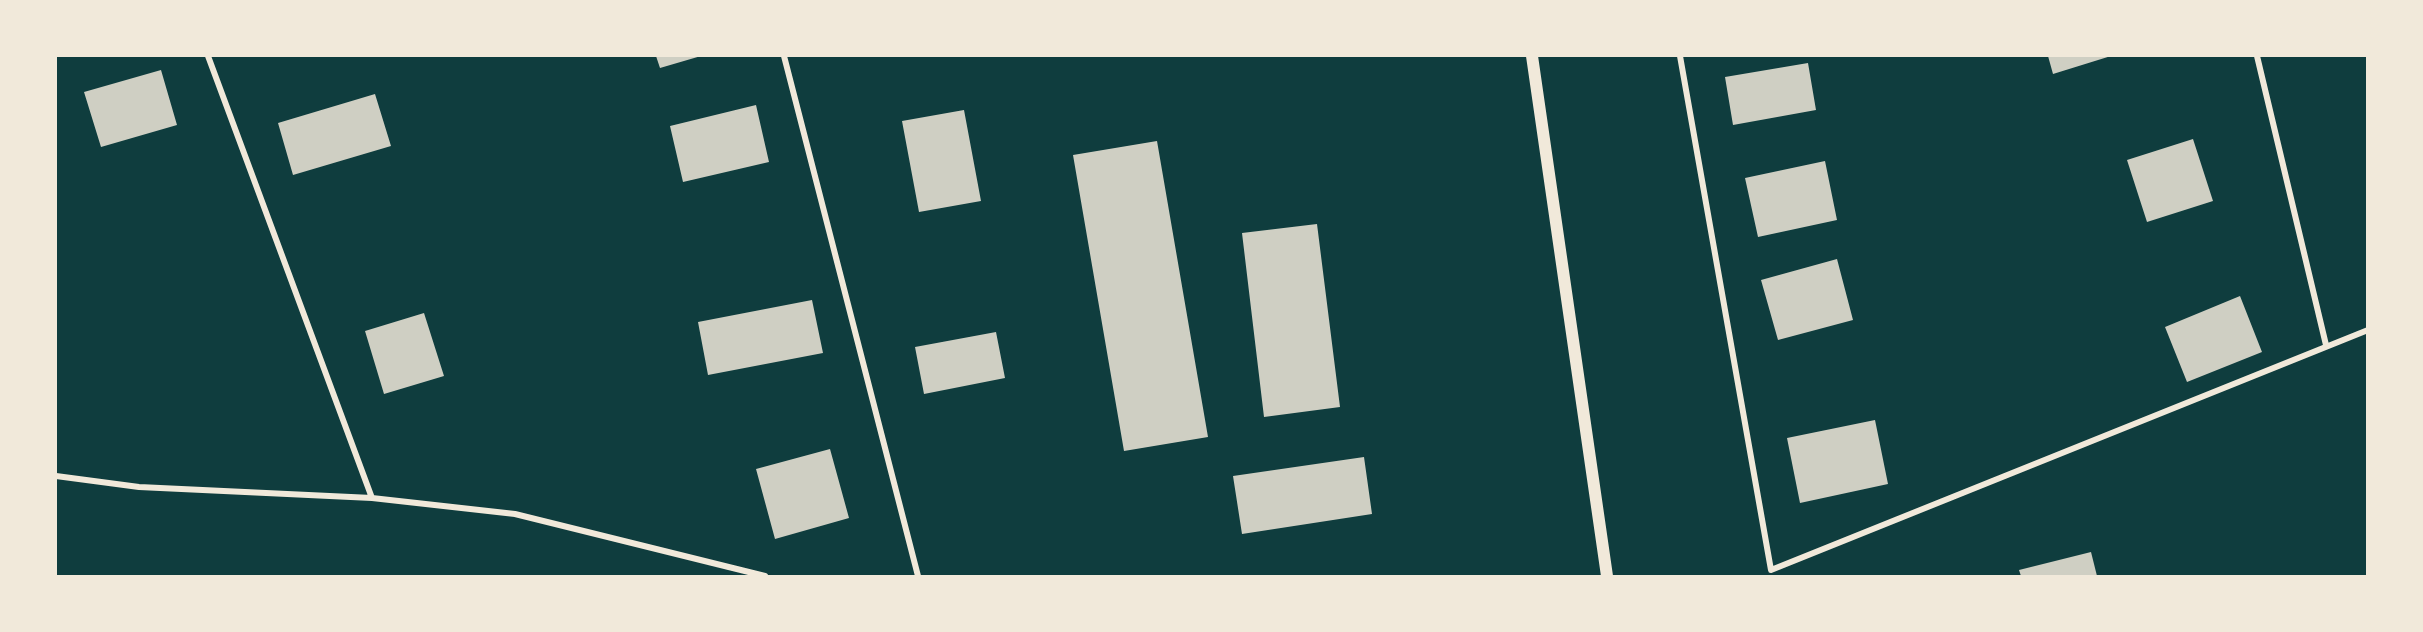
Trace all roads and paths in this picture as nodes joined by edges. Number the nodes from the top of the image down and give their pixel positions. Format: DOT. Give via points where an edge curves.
graph roads {
  1 [pos="208,56"];
  2 [pos="784,56"];
  3 [pos="1532,56"];
  4 [pos="1680,56"];
  5 [pos="2257,56"];
  6 [pos="2367,330"];
  7 [pos="2326,345"];
  8 [pos="56,476"];
  9 [pos="372,498"];
  10 [pos="765,576"];
  11 [pos="918,576"];
  12 [pos="1606,576"];
  1 -- 9 [label="street"];
  2 -- 11 [label="street"];
  3 -- 12 [label="main road"];
  4 -- 7 [label="street" via="1771,570"];
  5 -- 7 [label="street"];
  6 -- 7 [label="street"];
  8 -- 9 [label="street" via="140,487"];
  9 -- 10 [label="street" via="515,514"];
}
